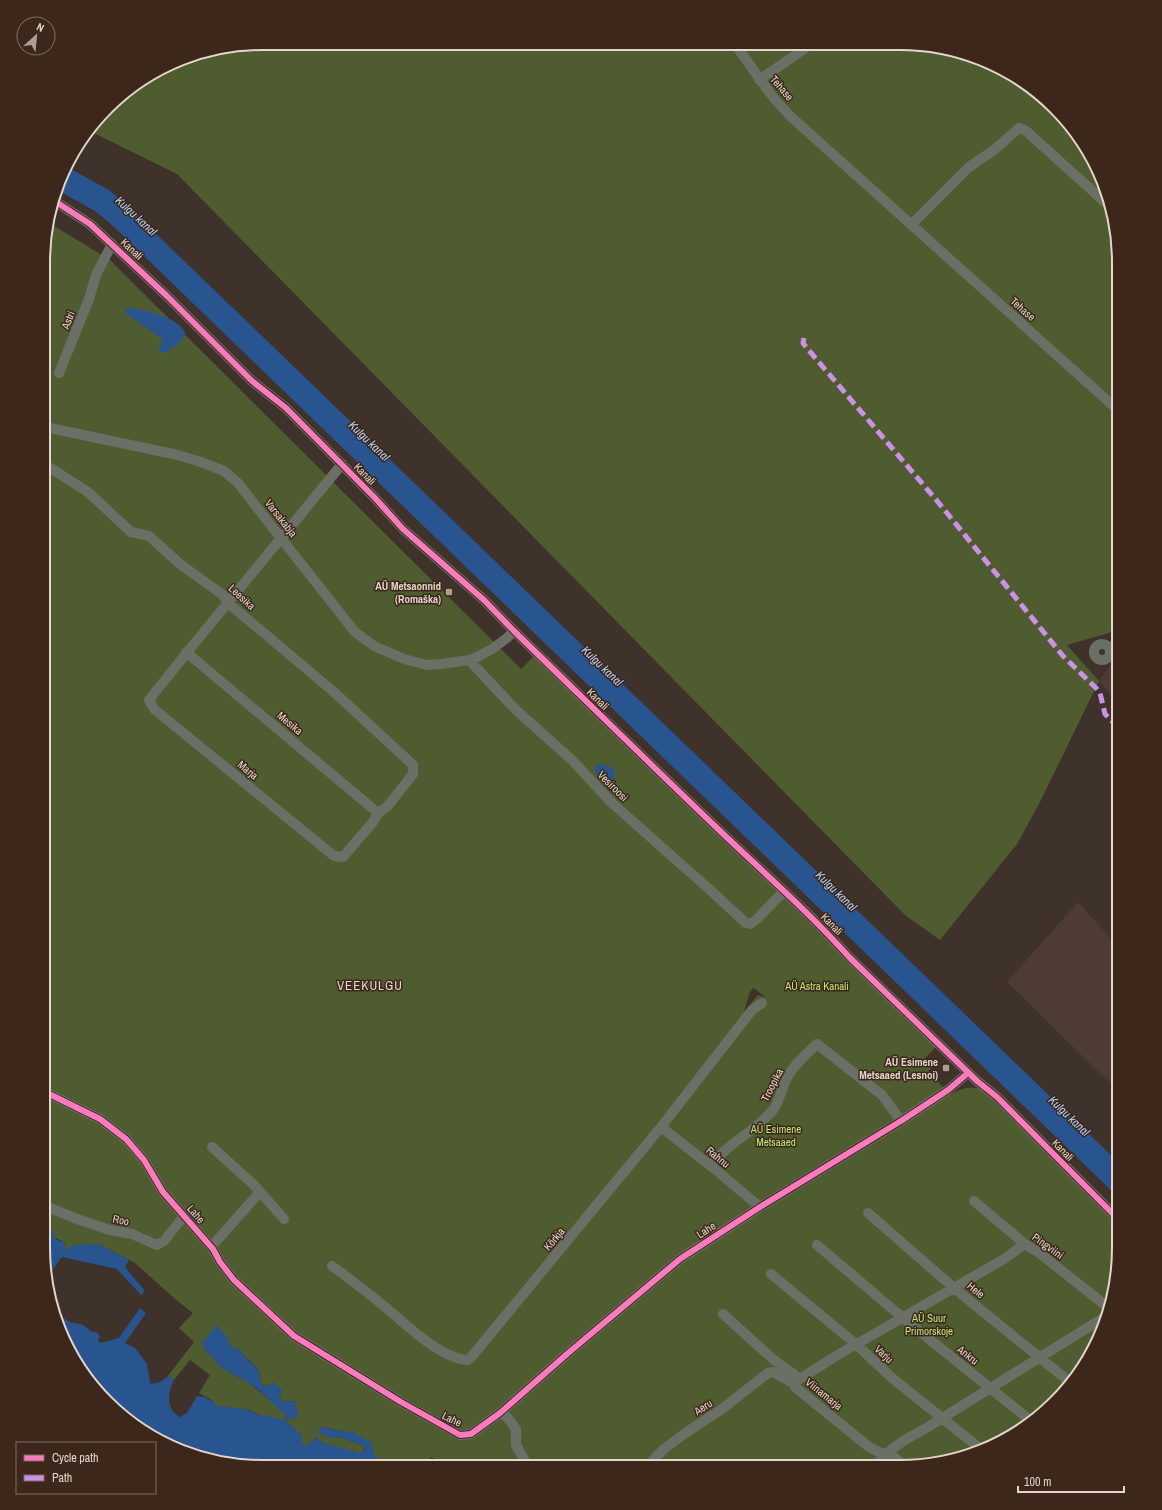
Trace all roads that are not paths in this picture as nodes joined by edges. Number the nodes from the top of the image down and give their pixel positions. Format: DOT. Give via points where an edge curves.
graph roads {
  1 [pos="739,50"];
  2 [pos="803,50"];
  3 [pos="760,80"];
  4 [pos="1103,200"];
  5 [pos="58,203"];
  6 [pos="911,225"];
  7 [pos="112,244"];
  8 [pos="60,373"];
  9 [pos="1112,404"];
  10 [pos="50,428"];
  11 [pos="342,464"];
  12 [pos="50,468"];
  13 [pos="282,539"];
  14 [pos="228,603"];
  15 [pos="514,631"];
  16 [pos="186,652"];
  17 [pos="469,660"];
  18 [pos="378,813"];
  19 [pos="784,891"];
  20 [pos="762,1003"];
  21 [pos="968,1073"];
  22 [pos="50,1094"];
  23 [pos="901,1121"];
  24 [pos="661,1127"];
  25 [pos="212,1147"];
  26 [pos="711,1166"];
  27 [pos="260,1192"];
  28 [pos="974,1201"];
  29 [pos="760,1207"];
  30 [pos="50,1208"];
  31 [pos="868,1213"];
  32 [pos="1112,1214"];
  33 [pos="184,1216"];
  34 [pos="284,1219"];
  35 [pos="1025,1244"];
  36 [pos="817,1245"];
  37 [pos="211,1247"];
  38 [pos="332,1266"];
  39 [pos="771,1274"];
  40 [pos="954,1288"];
  41 [pos="1105,1304"];
  42 [pos="723,1314"];
  43 [pos="903,1318"];
  44 [pos="1099,1321"];
  45 [pos="857,1345"];
  46 [pos="1041,1358"];
  47 [pos="1066,1380"];
  48 [pos="796,1382"];
  49 [pos="990,1388"];
  50 [pos="500,1413"];
  51 [pos="944,1418"];
  52 [pos="1027,1418"];
  53 [pos="977,1446"];
  54 [pos="889,1453"];
  55 [pos="524,1460"];
  56 [pos="653,1460"];
  57 [pos="880,1460"];
  58 [pos="898,1460"];
  1 -- 3 [label="street, Tehase"];
  2 -- 3 [label="street, Tehase"];
  3 -- 6 [label="street, Tehase" via="789,115"];
  4 -- 6 [label="street" via="1026,130 1019,128 969,167"];
  5 -- 7 [label="street, Kanali" via="90,224"];
  6 -- 9 [label="street, Tehase"];
  7 -- 8 [label="street, Astri" via="96,275"];
  7 -- 11 [label="street, Kanali" via="252,381 286,408"];
  10 -- 13 [label="street, Varsakabja" via="178,455 224,471 238,483"];
  11 -- 13 [label="street"];
  11 -- 15 [label="street, Kanali" via="403,529 484,600"];
  12 -- 14 [label="street, Leesika" via="88,492 131,532 149,536 180,564 223,595"];
  13 -- 14 [label="street"];
  13 -- 17 [label="street, Varsakabja" via="355,632 374,646 404,659 427,665"];
  14 -- 16 [label="street"];
  14 -- 18 [label="street, Leesika" via="334,692 413,765 413,774 388,807"];
  15 -- 17 [label="street, Varsakabja" via="492,649"];
  15 -- 19 [label="street, Kanali"];
  16 -- 18 [label="street, Mesika"];
  16 -- 18 [label="street, Marja" via="149,700 154,709 334,856 343,857"];
  17 -- 19 [label="street, Vesiroosi" via="516,710 572,760 612,803 746,923 750,924 757,919"];
  19 -- 21 [label="street, Kanali"];
  20 -- 24 [label="street, Kõrkja" via="752,1010"];
  21 -- 23 [label="street, Lahe" via="948,1090"];
  21 -- 32 [label="street, Kanali" via="998,1097"];
  22 -- 33 [label="street, Lahe" via="100,1119 126,1139 144,1160 163,1192"];
  23 -- 26 [label="street, Troopika" via="882,1095 817,1044 787,1076 773,1109 763,1120 718,1155"];
  23 -- 29 [label="street, Lahe"];
  24 -- 26 [label="street, Rahnu"];
  24 -- 38 [label="street, Kõrkja" via="468,1360 460,1360 431,1345"];
  25 -- 27 [label="street"];
  26 -- 29 [label="street, Rahnu"];
  27 -- 34 [label="street"];
  27 -- 37 [label="street"];
  28 -- 35 [label="street, Pingviini"];
  29 -- 50 [label="street, Lahe" via="680,1259"];
  30 -- 33 [label="street, Roo" via="77,1220 132,1234 157,1245 164,1241"];
  31 -- 40 [label="street, Hele"];
  33 -- 37 [label="street, Lahe"];
  35 -- 40 [label="street"];
  35 -- 41 [label="street, Pingviini"];
  36 -- 43 [label="street, Ankru"];
  37 -- 50 [label="street, Lahe" via="234,1280 294,1336 443,1427 460,1435 471,1434"];
  39 -- 45 [label="street, Varju"];
  40 -- 43 [label="street"];
  40 -- 46 [label="street, Hele"];
  42 -- 48 [label="street, Viinamarja" via="774,1360 795,1375"];
  43 -- 45 [label="street"];
  43 -- 49 [label="street, Ankru"];
  44 -- 46 [label="street"];
  45 -- 48 [label="street"];
  45 -- 51 [label="street, Varju" via="892,1378"];
  46 -- 47 [label="street, Hele"];
  46 -- 49 [label="street"];
  48 -- 54 [label="street, Viinamarja" via="795,1387 869,1447 881,1453"];
  48 -- 56 [label="street, Aeru" via="773,1372 768,1373"];
  49 -- 51 [label="street"];
  49 -- 52 [label="street, Ankru"];
  50 -- 55 [label="street" via="507,1417 516,1429 516,1445"];
  51 -- 53 [label="street, Varju"];
  51 -- 54 [label="street" via="907,1438"];
  54 -- 57 [label="street"];
  54 -- 58 [label="street, Viinamarja"];
}
